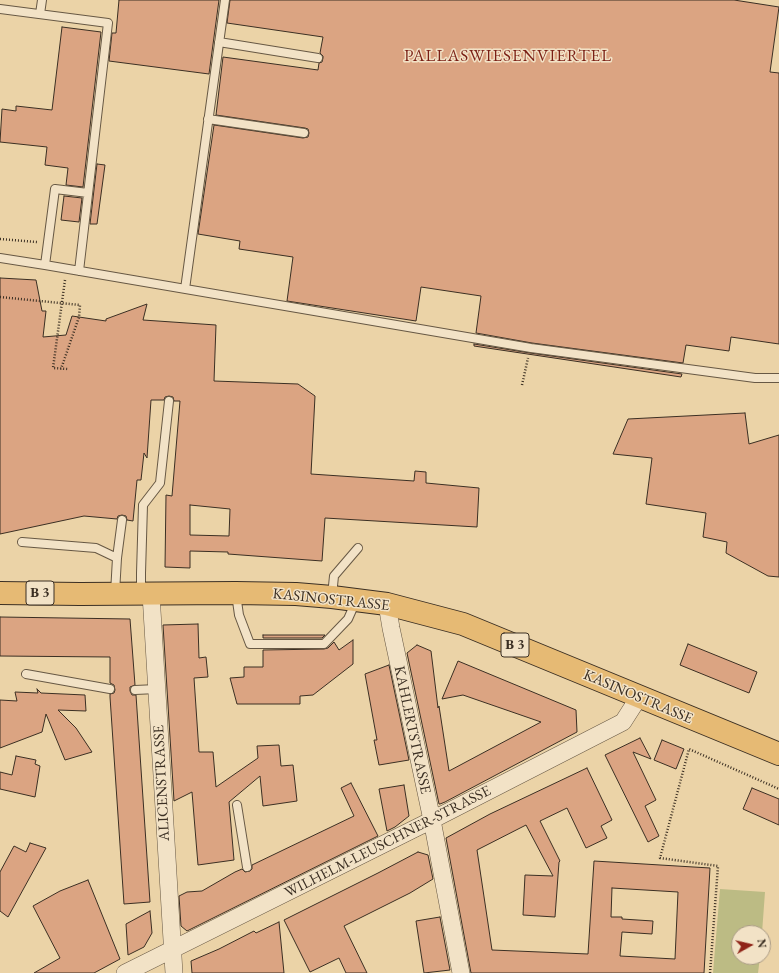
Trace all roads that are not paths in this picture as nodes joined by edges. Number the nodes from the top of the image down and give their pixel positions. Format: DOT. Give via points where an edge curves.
graph roads {
  1 [pos="42,0"];
  2 [pos="225,0"];
  3 [pos="0,9"];
  4 [pos="40,14"];
  5 [pos="219,42"];
  6 [pos="318,58"];
  7 [pos="208,119"];
  8 [pos="304,133"];
  9 [pos="88,192"];
  10 [pos="0,258"];
  11 [pos="45,265"];
  12 [pos="79,272"];
  13 [pos="185,289"];
  14 [pos="779,378"];
  15 [pos="169,401"];
  16 [pos="122,520"];
  17 [pos="22,542"];
  18 [pos="358,548"];
  19 [pos="117,558"];
  20 [pos="0,593"];
  21 [pos="236,593"];
  22 [pos="115,594"];
  23 [pos="146,594"];
  24 [pos="332,597"];
  25 [pos="356,600"];
  26 [pos="387,604"];
  27 [pos="26,674"];
  28 [pos="110,689"];
  29 [pos="157,689"];
  30 [pos="135,690"];
  31 [pos="639,697"];
  32 [pos="779,754"];
  33 [pos="237,805"];
  34 [pos="432,820"];
  35 [pos="247,867"];
  36 [pos="172,949"];
  37 [pos="125,973"];
  38 [pos="174,973"];
  39 [pos="461,973"];
  1 -- 4 [label="lane"];
  2 -- 5 [label="lane"];
  3 -- 4 [label="lane"];
  4 -- 9 [label="lane" via="108,23"];
  5 -- 6 [label="lane"];
  5 -- 7 [label="lane"];
  7 -- 8 [label="lane"];
  7 -- 13 [label="lane"];
  9 -- 11 [label="lane" via="54,189"];
  9 -- 12 [label="lane"];
  10 -- 11 [label="lane"];
  11 -- 12 [label="lane"];
  12 -- 13 [label="lane"];
  13 -- 14 [label="lane" via="531,348 754,378"];
  15 -- 23 [label="lane" via="160,482 143,504 140,573"];
  16 -- 19 [label="lane"];
  17 -- 19 [label="lane" via="96,548"];
  18 -- 24 [label="lane" via="334,576"];
  19 -- 22 [label="lane"];
  20 -- 22 [label="main road, KASINOSTRASSE / B 3"];
  21 -- 23 [label="main road, KASINOSTRASSE / B 3"];
  21 -- 24 [label="main road, KASINOSTRASSE / B 3"];
  21 -- 25 [label="lane" via="239,615 250,644 324,644 348,619"];
  22 -- 23 [label="main road, KASINOSTRASSE / B 3"];
  23 -- 29 [label="street, ALICENSTRASSE"];
  24 -- 25 [label="main road, KASINOSTRASSE / B 3"];
  25 -- 26 [label="main road, KASINOSTRASSE / B 3"];
  26 -- 31 [label="main road, KASINOSTRASSE / B 3" via="463,624"];
  26 -- 34 [label="street, KAHLERTSTRASSE"];
  27 -- 28 [label="lane"];
  29 -- 30 [label="lane"];
  29 -- 36 [label="street, ALICENSTRASSE"];
  31 -- 32 [label="main road, KASINOSTRASSE / B 3"];
  31 -- 34 [label="street, WILHELM-LEUSCHNER-STRASSE" via="623,722"];
  33 -- 35 [label="lane"];
  34 -- 36 [label="street, WILHELM-LEUSCHNER-STRASSE" via="264,899"];
  34 -- 39 [label="street, KAHLERTSTRASSE"];
  36 -- 37 [label="street, WILHELM-LEUSCHNER-STRASSE"];
  36 -- 38 [label="street, ALICENSTRASSE"];
}
